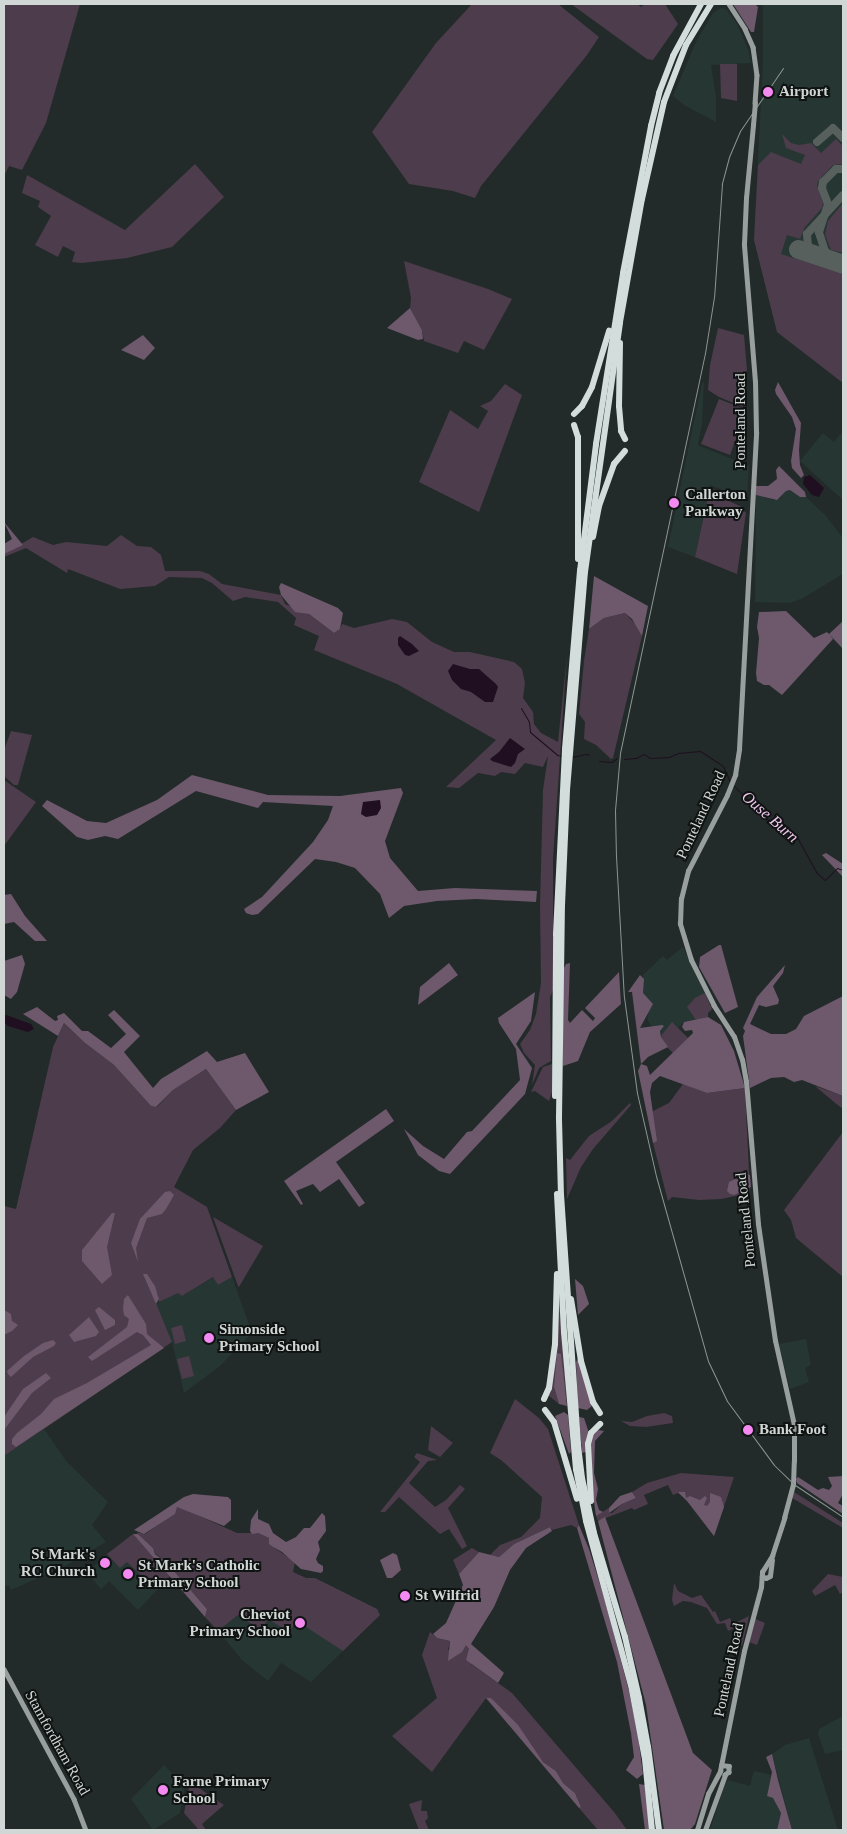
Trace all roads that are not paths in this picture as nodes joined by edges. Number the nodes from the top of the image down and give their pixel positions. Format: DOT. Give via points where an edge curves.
graph roads {
  1 [pos="701,4"];
  2 [pos="711,4"];
  3 [pos="728,4"];
  4 [pos="625,274"];
  5 [pos="574,414"];
  6 [pos="574,424"];
  7 [pos="625,440"];
  8 [pos="625,451"];
  9 [pos="581,611"];
  10 [pos="575,627"];
  11 [pos="561,1231"];
  12 [pos="544,1398"];
  13 [pos="545,1410"];
  14 [pos="600,1413"];
  15 [pos="600,1424"];
  16 [pos="600,1555"];
  17 [pos="598,1564"];
  18 [pos="768,1569"];
  19 [pos="765,1577"];
  20 [pos="4,1669"];
  21 [pos="4,1676"];
  22 [pos="725,1748"];
  23 [pos="721,1765"];
  24 [pos="728,1765"];
  25 [pos="720,1772"];
  26 [pos="725,1775"];
  27 [pos="85,1830"];
  28 [pos="652,1830"];
  29 [pos="658,1830"];
  30 [pos="697,1830"];
  31 [pos="705,1830"];
  1 -- 4 [label="highway" via="673,56 659,93"];
  2 -- 4 [label="highway" via="689,39 670,80"];
  3 -- 18 [label="main road, Ponteland Road, bridge" via="745,29 755,56 755,102 744,244 756,432 740,749 727,795 688,871 681,899 680,924 691,960 734,1037 746,1082 758,1224 775,1341 790,1404 794,1435 793,1485"];
  4 -- 5 [label="highway" via="600,365 586,401"];
  4 -- 7 [label="highway" via="618,386"];
  4 -- 9 [label="highway"];
  4 -- 10 [label="highway" via="596,444"];
  6 -- 10 [label="highway" via="578,437 579,519"];
  8 -- 9 [label="highway" via="614,464 599,506"];
  9 -- 11 [label="highway" via="566,809 560,984"];
  10 -- 11 [label="highway" via="561,808 556,934 555,1045"];
  11 -- 12 [label="highway" via="555,1344 549,1388"];
  11 -- 14 [label="highway" via="576,1341 591,1398"];
  11 -- 16 [label="highway" via="578,1444"];
  11 -- 17 [label="highway" via="573,1448 582,1502"];
  13 -- 17 [label="highway" via="552,1417 562,1444 589,1544"];
  15 -- 16 [label="highway" via="590,1436 587,1459"];
  16 -- 29 [label="highway" via="639,1698"];
  17 -- 28 [label="highway" via="633,1692 645,1759"];
  18 -- 19 [label="main road, Ponteland Road" via="762,1572"];
  18 -- 19 [label="main road, Ponteland Road" via="771,1575"];
  19 -- 22 [label="main road, Ponteland Road" via="744,1651"];
  20 -- 27 [label="main road, Stamfordham Road" via="74,1799"];
  21 -- 27 [label="main road, Stamfordham Road" via="69,1792"];
  22 -- 23 [label="main road, Ponteland Road"];
  22 -- 24 [label="main road, Ponteland Road"];
  23 -- 24 [label="main road"];
  23 -- 25 [label="main road, Ponteland Road"];
  24 -- 26 [label="main road" via="730,1770"];
  25 -- 26 [label="main road"];
  25 -- 30 [label="main road" via="708,1794"];
  26 -- 31 [label="main road"];
}
